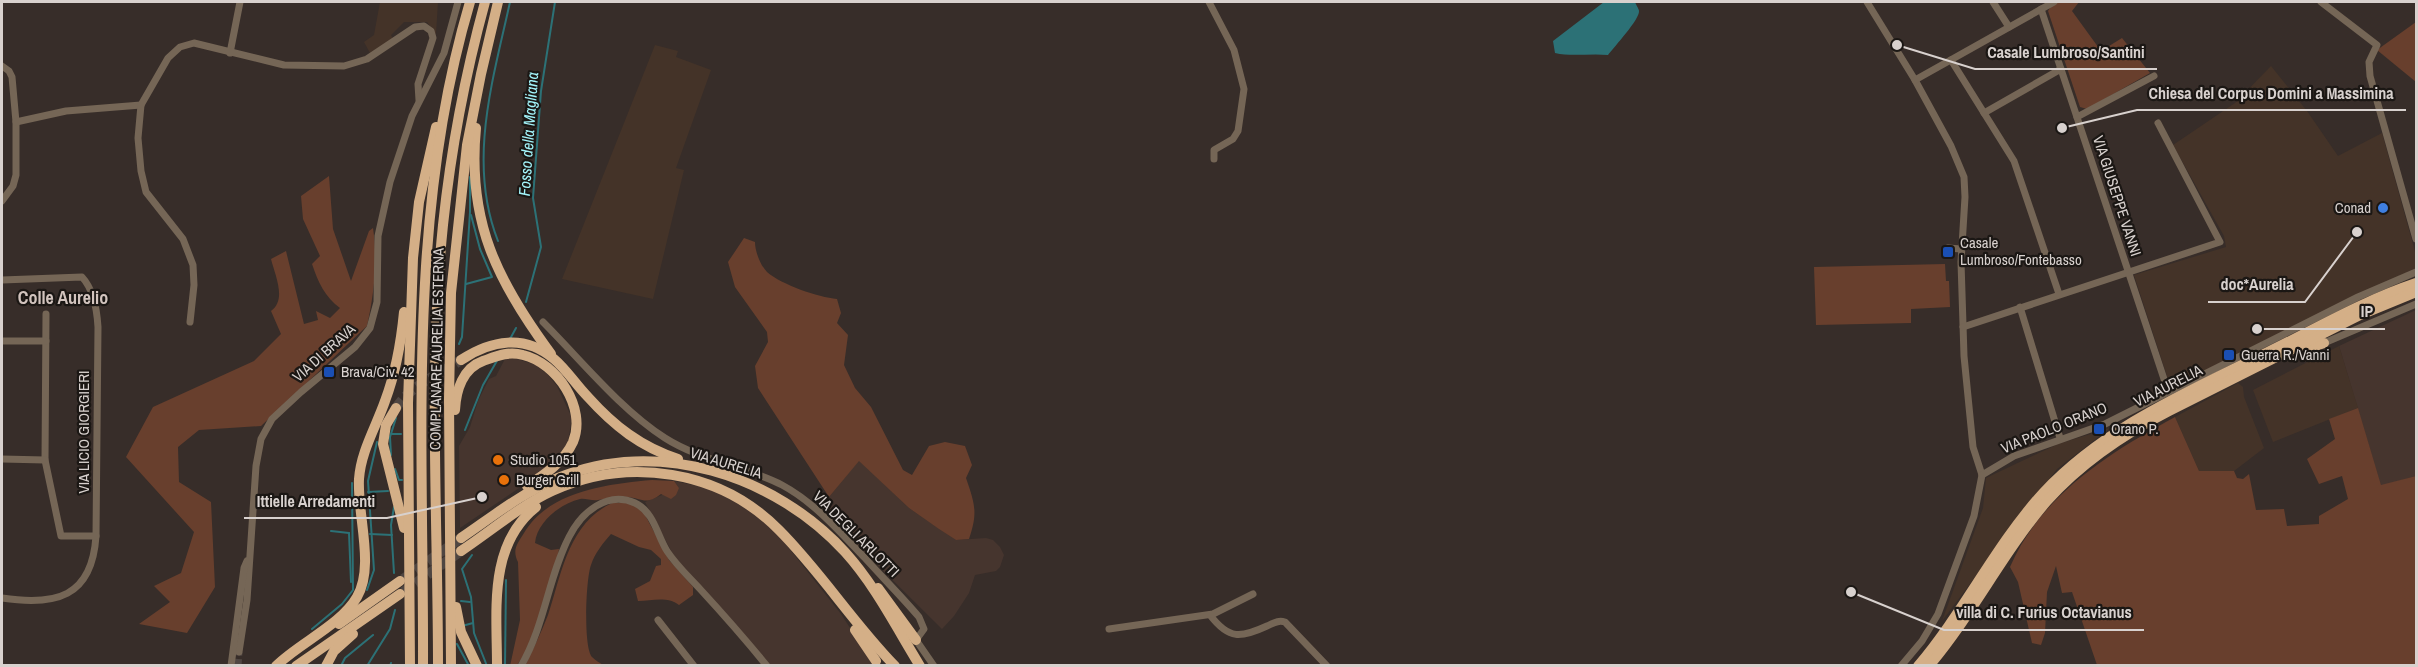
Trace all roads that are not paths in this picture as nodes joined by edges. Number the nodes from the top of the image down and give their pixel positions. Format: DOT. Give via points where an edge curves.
graph roads {
  1 [pos="240,2"];
  2 [pos="458,2"];
  3 [pos="470,2"];
  4 [pos="485,2"];
  5 [pos="498,2"];
  6 [pos="1209,2"];
  7 [pos="1868,2"];
  8 [pos="1993,2"];
  9 [pos="2054,2"];
  10 [pos="2321,2"];
  11 [pos="2041,9"];
  12 [pos="2009,27"];
  13 [pos="230,53"];
  14 [pos="1951,60"];
  15 [pos="2,66"];
  16 [pos="2061,69"];
  17 [pos="481,74"];
  18 [pos="452,75"];
  19 [pos="2154,76"];
  20 [pos="1915,80"];
  21 [pos="419,100"];
  22 [pos="143,102"];
  23 [pos="1984,113"];
  24 [pos="2077,117"];
  25 [pos="16,122"];
  26 [pos="2158,123"];
  27 [pos="1214,159"];
  28 [pos="2,201"];
  29 [pos="2416,239"];
  30 [pos="1948,248"];
  31 [pos="1961,249"];
  32 [pos="412,258"];
  33 [pos="2128,272"];
  34 [pos="2416,272"];
  35 [pos="2,280"];
  36 [pos="2416,283"];
  37 [pos="2416,292"];
  38 [pos="2059,294"];
  39 [pos="2416,304"];
  40 [pos="2020,307"];
  41 [pos="46,314"];
  42 [pos="190,322"];
  43 [pos="543,322"];
  44 [pos="1962,327"];
  45 [pos="2,341"];
  46 [pos="46,341"];
  47 [pos="2324,343"];
  48 [pos="461,360"];
  49 [pos="557,361"];
  50 [pos="2261,365"];
  51 [pos="2168,391"];
  52 [pos="396,408"];
  53 [pos="2060,438"];
  54 [pos="2,459"];
  55 [pos="45,460"];
  56 [pos="638,472"];
  57 [pos="1982,475"];
  58 [pos="450,476"];
  59 [pos="726,476"];
  60 [pos="480,525"];
  61 [pos="96,536"];
  62 [pos="461,538"];
  63 [pos="461,551"];
  64 [pos="250,553"];
  65 [pos="410,556"];
  66 [pos="451,577"];
  67 [pos="866,579"];
  68 [pos="400,581"];
  69 [pos="400,594"];
  70 [pos="1253,594"];
  71 [pos="2,598"];
  72 [pos="390,601"];
  73 [pos="840,604"];
  74 [pos="410,607"];
  75 [pos="1966,614"];
  76 [pos="1210,615"];
  77 [pos="658,620"];
  78 [pos="1108,628"];
  79 [pos="916,640"];
  80 [pos="239,652"];
  81 [pos="877,663"];
  82 [pos="231,666"];
  83 [pos="278,666"];
  84 [pos="296,666"];
  85 [pos="326,666"];
  86 [pos="404,666"];
  87 [pos="410,666"];
  88 [pos="423,666"];
  89 [pos="438,666"];
  90 [pos="451,666"];
  91 [pos="477,666"];
  92 [pos="497,666"];
  93 [pos="521,666"];
  94 [pos="694,666"];
  95 [pos="767,666"];
  96 [pos="894,666"];
  97 [pos="920,666"];
  98 [pos="934,666"];
  99 [pos="1327,666"];
  100 [pos="1901,666"];
  101 [pos="1918,666"];
  102 [pos="1929,666"];
  103 [pos="1940,666"];
  1 -- 13 [label="street"];
  2 -- 21 [label="street, VIA DI BRAVA" via="444,53"];
  3 -- 18 [label="highway"];
  4 -- 89 [label="highway" via="451,165 439,286"];
  5 -- 17 [label="highway, COMPLANARE AURELIA ESTERNA"];
  6 -- 27 [label="street" via="1234,50 1244,89 1238,131 1233,139 1214,150"];
  7 -- 20 [label="street"];
  8 -- 12 [label="street"];
  9 -- 11 [label="street"];
  10 -- 29 [label="street" via="2377,45 2369,62 2370,76"];
  11 -- 12 [label="street"];
  11 -- 16 [label="street, VIA GIUSEPPE VANNI"];
  12 -- 14 [label="street"];
  13 -- 21 [label="street" via="284,65 350,65 367,59 413,28 424,26 433,38 418,84"];
  13 -- 22 [label="street" via="194,43 180,47 168,58"];
  14 -- 20 [label="street"];
  14 -- 23 [label="street"];
  15 -- 25 [label="street" via="12,77"];
  16 -- 23 [label="street"];
  16 -- 24 [label="street, VIA GIUSEPPE VANNI"];
  17 -- 49 [label="highway" via="475,145 482,224 509,292"];
  17 -- 58 [label="highway, COMPLANARE AURELIA ESTERNA" via="467,145 451,293"];
  18 -- 32 [label="highway" via="430,150"];
  18 -- 88 [label="highway" via="431,208 424,284"];
  19 -- 24 [label="street"];
  20 -- 31 [label="street" via="1963,173"];
  21 -- 64 [label="street, VIA DI BRAVA" via="400,147 382,217 377,302 370,328 355,347 300,392 262,434"];
  22 -- 25 [label="street" via="66,111"];
  22 -- 42 [label="street" via="139,149 146,192 183,239 193,265"];
  23 -- 38 [label="street" via="2014,161"];
  24 -- 33 [label="street, VIA GIUSEPPE VANNI"];
  25 -- 28 [label="street" via="16,178"];
  26 -- 33 [label="street" via="2220,242"];
  30 -- 31 [label="street"];
  31 -- 44 [label="street"];
  32 -- 65 [label="highway" via="408,386"];
  32 -- 83 [label="highway" via="397,364 361,470 364,563 360,591 342,614"];
  33 -- 38 [label="street"];
  33 -- 51 [label="street, VIA GIUSEPPE VANNI"];
  34 -- 51 [label="street, VIA AURELIA"];
  35 -- 61 [label="street, VIA LICIO GIORGIERI" via="79,276 86,280 95,303"];
  36 -- 101 [label="highway, VIA AURELIA" via="2356,308 2182,394 2140,416 2087,452 2030,510"];
  37 -- 50 [label="highway, VIA AURELIA" via="2360,315"];
  38 -- 40 [label="street"];
  39 -- 47 [label="street"];
  40 -- 44 [label="street"];
  40 -- 53 [label="street"];
  41 -- 46 [label="street"];
  43 -- 79 [label="street, VIA DEGLI ARLOTTI" via="651,428 691,451 768,478 812,507 919,617 924,627"];
  44 -- 57 [label="street" via="1973,447"];
  45 -- 46 [label="street"];
  46 -- 55 [label="street"];
  47 -- 50 [label="highway"];
  48 -- 49 [label="highway" via="489,345 516,342 541,350"];
  49 -- 59 [label="highway" via="588,398 641,444"];
  50 -- 75 [label="highway, VIA AURELIA" via="2142,425 2073,475 2047,501"];
  51 -- 53 [label="street, VIA PAOLO ORANO" via="2105,424"];
  52 -- 65 [label="highway" via="385,429 384,449"];
  53 -- 57 [label="street, VIA PAOLO ORANO" via="2014,456"];
  54 -- 55 [label="street"];
  55 -- 61 [label="street" via="61,536"];
  56 -- 63 [label="highway, VIA AURELIA" via="596,476 550,492"];
  56 -- 73 [label="highway, VIA AURELIA" via="693,479 739,499 779,530"];
  56 -- 92 [label="highway" via="553,496 530,511 517,526 506,545 498,573"];
  57 -- 100 [label="street" via="1974,516 1943,600 1931,627"];
  58 -- 60 [label="highway" via="458,389 472,367 490,358 516,354 540,362 560,382 574,408 577,422 569,450"];
  58 -- 66 [label="highway, COMPLANARE AURELIA ESTERNA"];
  59 -- 60 [label="highway, VIA AURELIA" via="661,461 600,464 540,486"];
  59 -- 67 [label="highway, VIA AURELIA" via="765,491 811,520"];
  60 -- 62 [label="highway, VIA AURELIA"];
  61 -- 71 [label="street, VIA LICIO GIORGIERI" via="91,568 68,593 38,602"];
  64 -- 80 [label="street, VIA DI BRAVA"];
  64 -- 82 [label="street" via="244,568"];
  65 -- 74 [label="highway"];
  66 -- 90 [label="highway, COMPLANARE AURELIA ESTERNA"];
  66 -- 91 [label="highway" via="460,627"];
  67 -- 79 [label="highway" via="888,600"];
  67 -- 97 [label="highway, VIA AURELIA"];
  68 -- 83 [label="highway"];
  69 -- 72 [label="highway"];
  70 -- 76 [label="street"];
  72 -- 84 [label="highway"];
  72 -- 85 [label="highway" via="340,645"];
  73 -- 81 [label="highway"];
  73 -- 96 [label="highway, VIA AURELIA"];
  74 -- 86 [label="highway"];
  74 -- 87 [label="highway"];
  75 -- 102 [label="highway, VIA AURELIA"];
  75 -- 103 [label="highway"];
  76 -- 78 [label="street"];
  76 -- 99 [label="street" via="1225,631 1237,636 1283,621"];
  77 -- 94 [label="street"];
  79 -- 98 [label="street"];
  93 -- 95 [label="street" via="538,633 573,531 596,506 620,499 645,509 672,558"];
}
